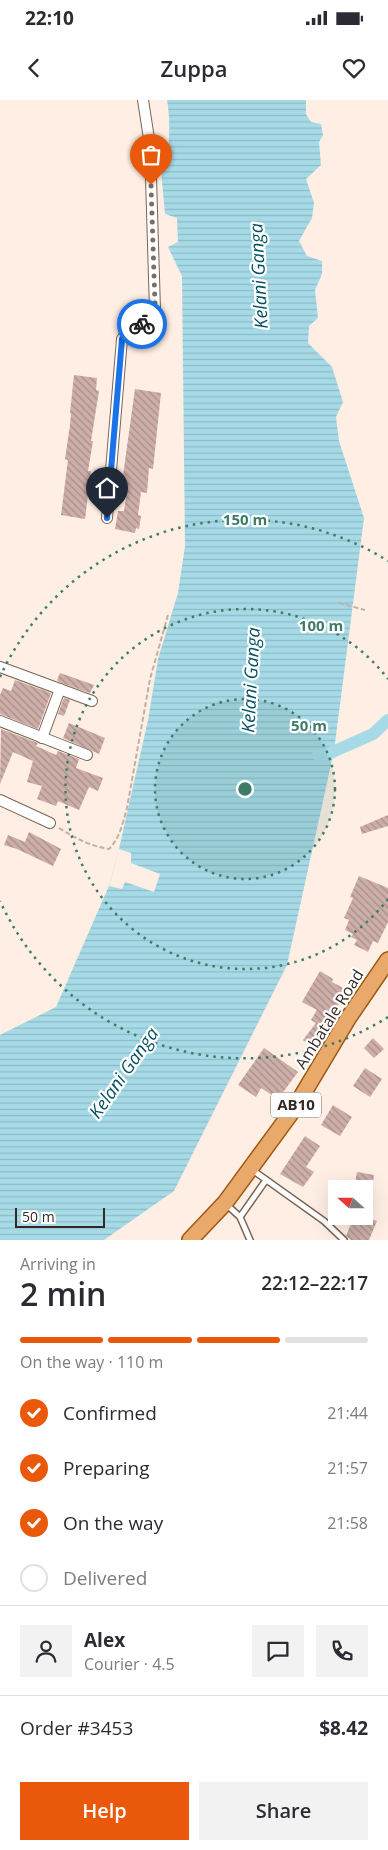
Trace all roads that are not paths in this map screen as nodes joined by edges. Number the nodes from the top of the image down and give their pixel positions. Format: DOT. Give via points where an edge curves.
graph roads {
  1 [pos="143,100"];
  2 [pos="107,518"];
  3 [pos="0,667"];
  4 [pos="60,689"];
  5 [pos="92,701"];
  6 [pos="0,721"];
  7 [pos="42,738"];
  8 [pos="87,755"];
  9 [pos="0,800"];
  10 [pos="50,823"];
  11 [pos="388,960"];
  12 [pos="251,1169"];
  13 [pos="266,1180"];
  14 [pos="225,1202"];
  15 [pos="240,1217"];
  16 [pos="190,1240"];
  17 [pos="250,1240"];
  18 [pos="344,1240"];
  1 -- 2 [label="street" via="150,145 155,310 148,322 130,328 122,339"];
  3 -- 4 [label="street"];
  4 -- 5 [label="street"];
  4 -- 7 [label="street"];
  6 -- 7 [label="street"];
  7 -- 8 [label="street"];
  9 -- 10 [label="street"];
  11 -- 12 [label="main road, Ambatale Road / AB10" via="349,1017 294,1109"];
  12 -- 13 [label="lane"];
  12 -- 14 [label="main road, Ambatale Road / AB10"];
  13 -- 15 [label="lane"];
  13 -- 18 [label="lane" via="324,1221"];
  14 -- 15 [label="lane"];
  14 -- 16 [label="main road, Ambatale Road / AB10"];
  15 -- 17 [label="lane"];
}
